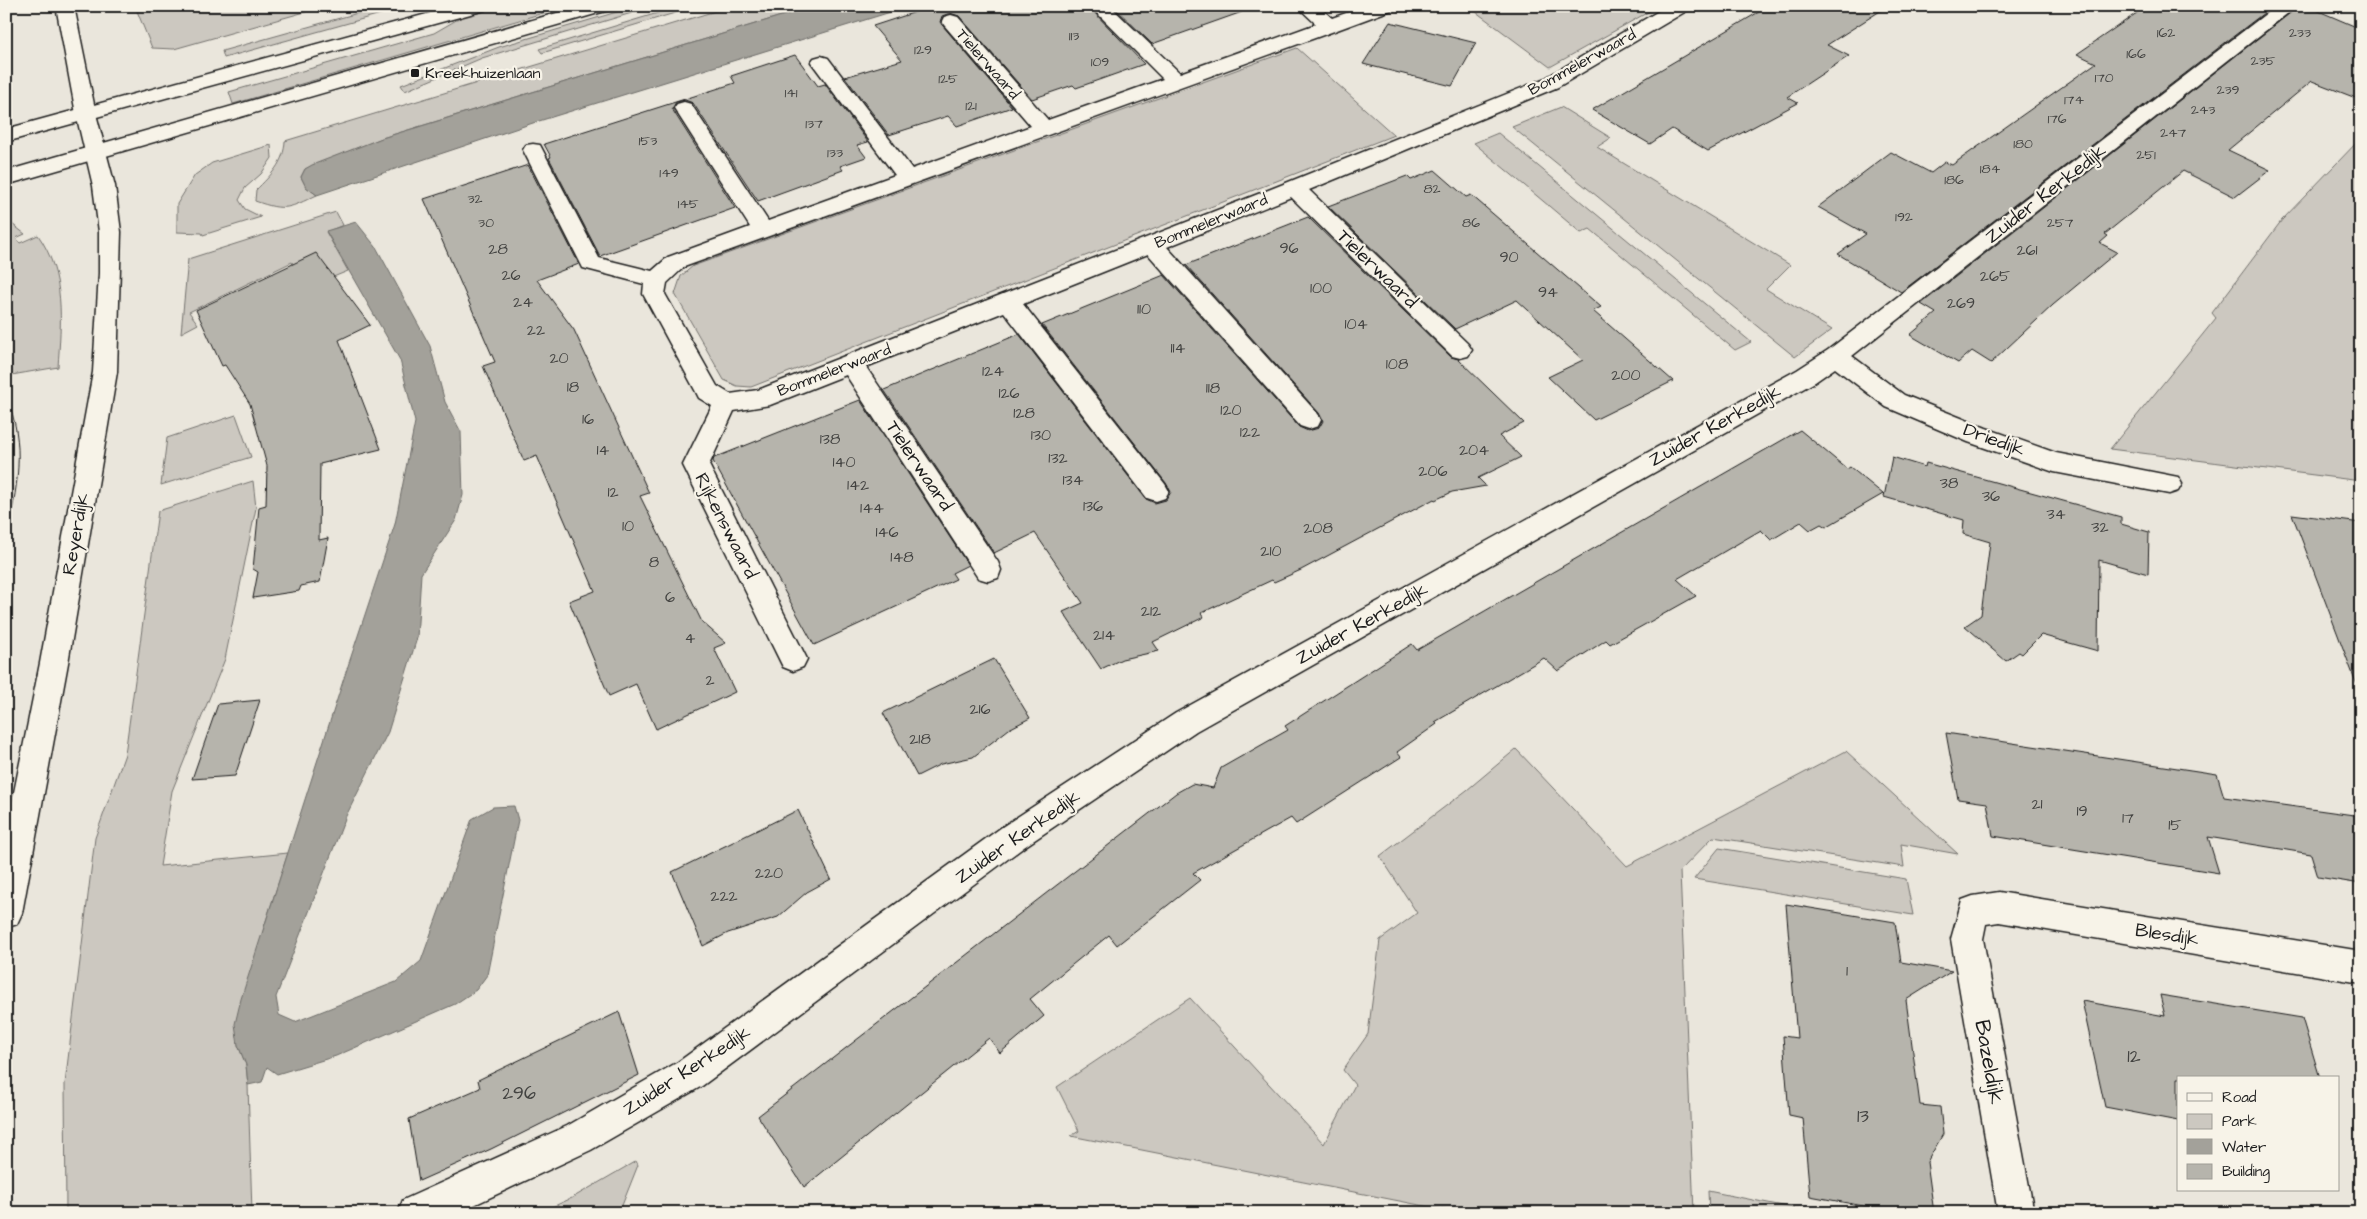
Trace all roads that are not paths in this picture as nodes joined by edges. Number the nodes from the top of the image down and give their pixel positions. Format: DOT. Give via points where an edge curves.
graph roads {
  1 [pos="65,6"];
  2 [pos="478,6"];
  3 [pos="602,6"];
  4 [pos="1099,6"];
  5 [pos="1306,6"];
  6 [pos="1384,6"];
  7 [pos="1681,6"];
  8 [pos="2288,6"];
  9 [pos="951,21"];
  10 [pos="1330,26"];
  11 [pos="821,62"];
  12 [pos="1176,81"];
  13 [pos="684,108"];
  14 [pos="86,114"];
  15 [pos="1044,129"];
  16 [pos="6,136"];
  17 [pos="533,150"];
  18 [pos="96,153"];
  19 [pos="6,178"];
  20 [pos="908,178"];
  21 [pos="1294,188"];
  22 [pos="763,231"];
  23 [pos="1152,244"];
  24 [pos="656,280"];
  25 [pos="1008,301"];
  26 [pos="1460,350"];
  27 [pos="1836,356"];
  28 [pos="851,363"];
  29 [pos="726,402"];
  30 [pos="1310,420"];
  31 [pos="2169,484"];
  32 [pos="1156,491"];
  33 [pos="988,570"];
  34 [pos="794,659"];
  35 [pos="1973,911"];
  36 [pos="6,913"];
  37 [pos="2361,967"];
  38 [pos="416,1213"];
  39 [pos="2016,1213"];
  1 -- 14 [label="street"];
  2 -- 14 [label="street"];
  3 -- 18 [label="street"];
  4 -- 12 [label="street"];
  5 -- 10 [label="street"];
  6 -- 10 [label="street"];
  7 -- 21 [label="street, Bommelerwaard" via="1551,83"];
  8 -- 27 [label="street, Zuider Kerkedijk"];
  9 -- 15 [label="street, Tielerwaard"];
  10 -- 12 [label="street"];
  11 -- 20 [label="street"];
  12 -- 15 [label="street"];
  13 -- 22 [label="street"];
  14 -- 16 [label="street"];
  14 -- 18 [label="street"];
  15 -- 20 [label="street"];
  17 -- 24 [label="street" via="590,263"];
  18 -- 19 [label="street"];
  18 -- 36 [label="street, Reyerdijk" via="110,232 104,372 54,663"];
  20 -- 22 [label="street"];
  21 -- 23 [label="street, Bommelerwaard"];
  21 -- 26 [label="street, Tielerwaard"];
  22 -- 24 [label="street" via="676,262"];
  23 -- 25 [label="street, Bommelerwaard"];
  23 -- 30 [label="street"];
  24 -- 29 [label="street" via="654,294 708,392"];
  25 -- 28 [label="street, Bommelerwaard"];
  25 -- 32 [label="street"];
  27 -- 31 [label="street, Driedijk" via="1894,401 1977,435 2054,462"];
  27 -- 38 [label="street, Zuider Kerkedijk" via="1806,376 1186,722 1013,838 690,1074 579,1138"];
  28 -- 29 [label="street, Bommelerwaard" via="761,398"];
  28 -- 33 [label="street, Tielerwaard"];
  29 -- 34 [label="street, Rijkenswaard" via="696,465"];
  35 -- 37 [label="street, Blesdijk" via="1999,907"];
  35 -- 39 [label="street, Bazeldijk" via="1967,939"];
}
